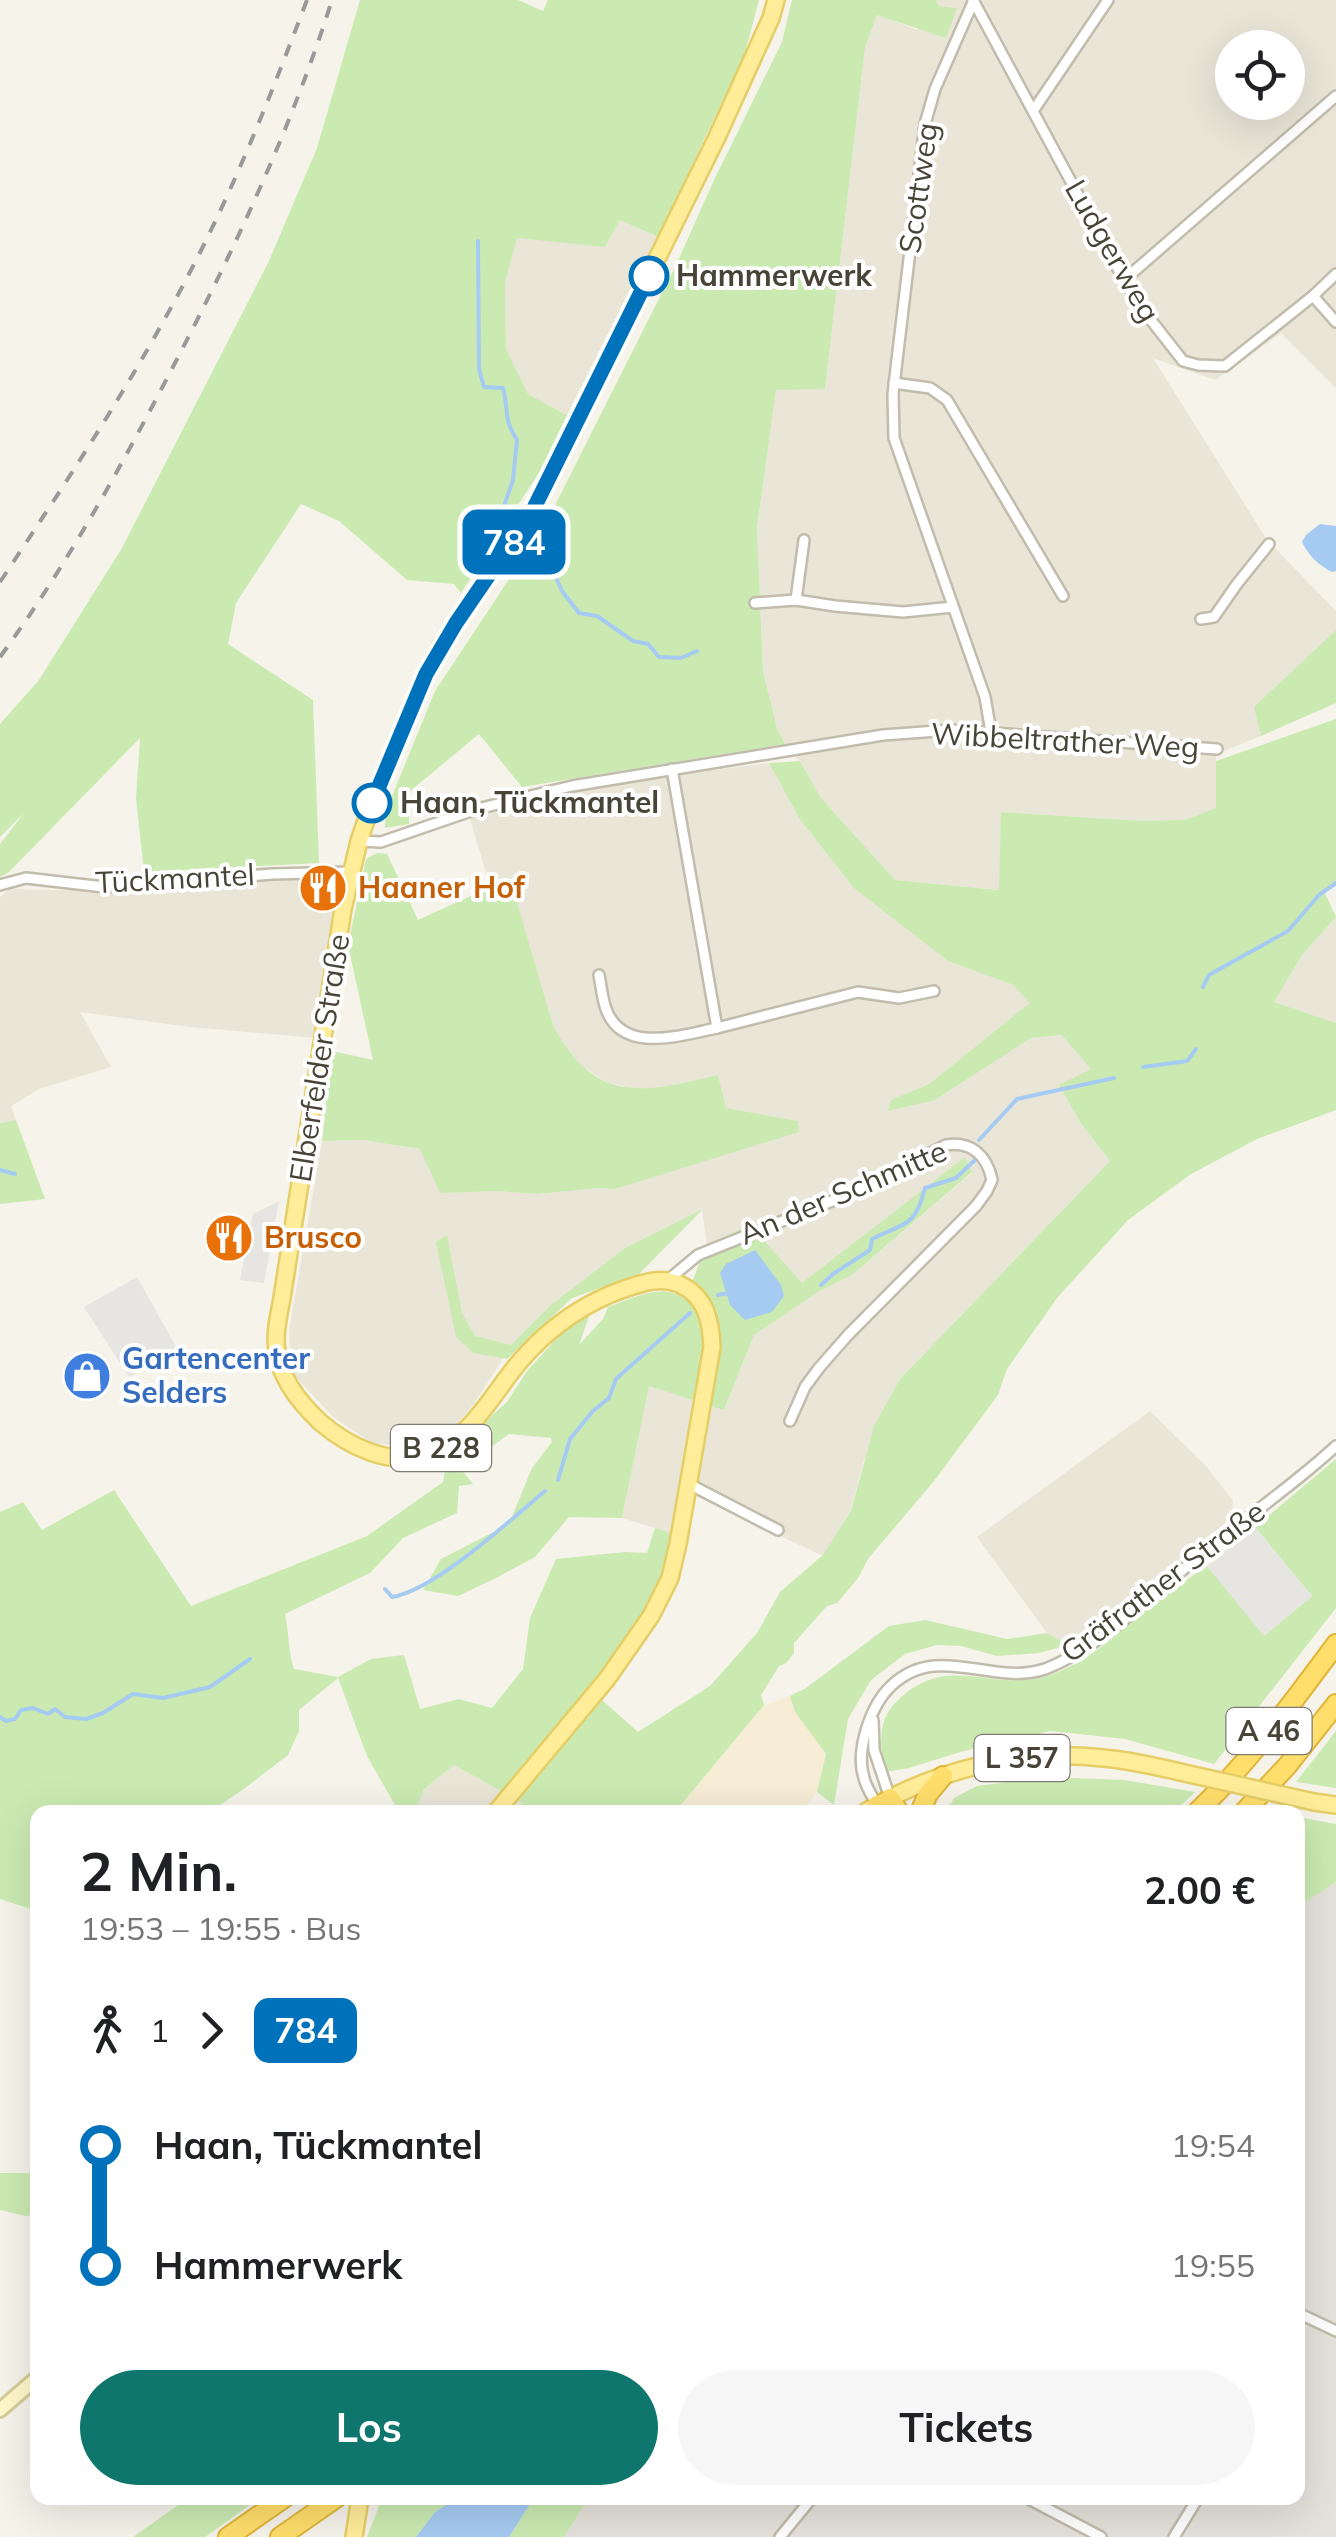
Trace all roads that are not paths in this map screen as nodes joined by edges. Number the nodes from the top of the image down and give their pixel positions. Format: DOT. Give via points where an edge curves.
graph roads {
  1 [pos="776,0"];
  2 [pos="974,0"];
  3 [pos="1108,0"];
  4 [pos="1336,96"];
  5 [pos="1032,111"];
  6 [pos="1336,274"];
  7 [pos="1124,280"];
  8 [pos="1313,296"];
  9 [pos="1336,322"];
  10 [pos="894,383"];
  11 [pos="804,540"];
  12 [pos="1269,544"];
  13 [pos="1063,596"];
  14 [pos="796,600"];
  15 [pos="756,602"];
  16 [pos="954,607"];
  17 [pos="1201,620"];
  18 [pos="991,732"];
  19 [pos="1217,750"];
  20 [pos="672,769"];
  21 [pos="359,842"];
  22 [pos="351,872"];
  23 [pos="0,886"];
  24 [pos="599,974"];
  25 [pos="934,991"];
  26 [pos="717,1028"];
  27 [pos="668,1280"];
  28 [pos="790,1421"];
  29 [pos="1336,1446"];
  30 [pos="689,1484"];
  31 [pos="778,1530"];
  32 [pos="1336,1644"];
  33 [pos="1334,1708"];
  34 [pos="872,1712"];
  35 [pos="943,1776"];
  36 [pos="502,1805"];
  37 [pos="880,1805"];
  38 [pos="882,1805"];
  39 [pos="888,1805"];
  40 [pos="923,1805"];
  41 [pos="1203,1805"];
  42 [pos="1251,1805"];
  43 [pos="1336,1805"];
  44 [pos="1305,2316"];
  45 [pos="1336,2331"];
  46 [pos="30,2384"];
  47 [pos="0,2410"];
  48 [pos="274,2505"];
  49 [pos="325,2505"];
  50 [pos="359,2505"];
  51 [pos="806,2505"];
  52 [pos="1040,2505"];
  53 [pos="1194,2505"];
  54 [pos="228,2537"];
  55 [pos="280,2537"];
  56 [pos="354,2537"];
  57 [pos="780,2537"];
  58 [pos="1101,2537"];
  59 [pos="1174,2537"];
  1 -- 21 [label="main road, B 228" via="717,137 532,512 426,674"];
  2 -- 5 [label="street, Ludgerweg"];
  2 -- 10 [label="street, Scottweg" via="924,124"];
  3 -- 5 [label="street"];
  4 -- 7 [label="street"];
  5 -- 7 [label="street, Ludgerweg"];
  6 -- 8 [label="street, Ludgerweg"];
  7 -- 8 [label="street, Ludgerweg" via="1167,342 1198,366 1225,366"];
  8 -- 9 [label="street"];
  10 -- 13 [label="street" via="930,388 947,400"];
  10 -- 16 [label="street, Scottweg" via="894,438"];
  11 -- 14 [label="street"];
  12 -- 17 [label="street" via="1214,617"];
  14 -- 15 [label="street"];
  14 -- 16 [label="street" via="891,612"];
  16 -- 18 [label="street, Scottweg"];
  18 -- 19 [label="street, Wibbeltrather Weg"];
  18 -- 20 [label="street, Wibbeltrather Weg" via="883,735"];
  20 -- 21 [label="street, Wibbeltrather Weg" via="572,786 381,842"];
  20 -- 26 [label="street"];
  21 -- 22 [label="main road, Elberfelder Straße / B 228"];
  22 -- 23 [label="street, Tückmantel" via="104,887 26,878"];
  22 -- 27 [label="main road, Elberfelder Straße / B 228" via="277,1336 280,1366 296,1394 331,1432 352,1444 396,1458 426,1454 460,1436 523,1357 567,1318 602,1296"];
  24 -- 26 [label="street" via="606,1012 626,1034 648,1039"];
  25 -- 26 [label="street" via="899,998 858,992"];
  27 -- 28 [label="street, An der Schmitte" via="698,1256 852,1193 946,1145 972,1146 982,1156 992,1180 987,1192 818,1368"];
  27 -- 30 [label="main road" via="696,1296 711,1326"];
  29 -- 34 [label="street, Gräfrather Straße" via="1064,1660 1015,1674 924,1668 898,1680"];
  30 -- 31 [label="street"];
  30 -- 36 [label="main road" via="670,1578 651,1616"];
  32 -- 41 [label="highway, A 46"];
  33 -- 42 [label="highway, A 46"];
  34 -- 37 [label="street" via="862,1762"];
  34 -- 38 [label="street"];
  35 -- 39 [label="main road, L 357"];
  35 -- 40 [label="highway"];
  35 -- 43 [label="main road, L 357, bridge" via="999,1760 1104,1758"];
  44 -- 45 [label="street"];
  46 -- 47 [label="main road"];
  48 -- 54 [label="highway"];
  49 -- 55 [label="highway"];
  50 -- 56 [label="main road"];
  51 -- 57 [label="street"];
  52 -- 58 [label="street"];
  53 -- 59 [label="street"];
}
